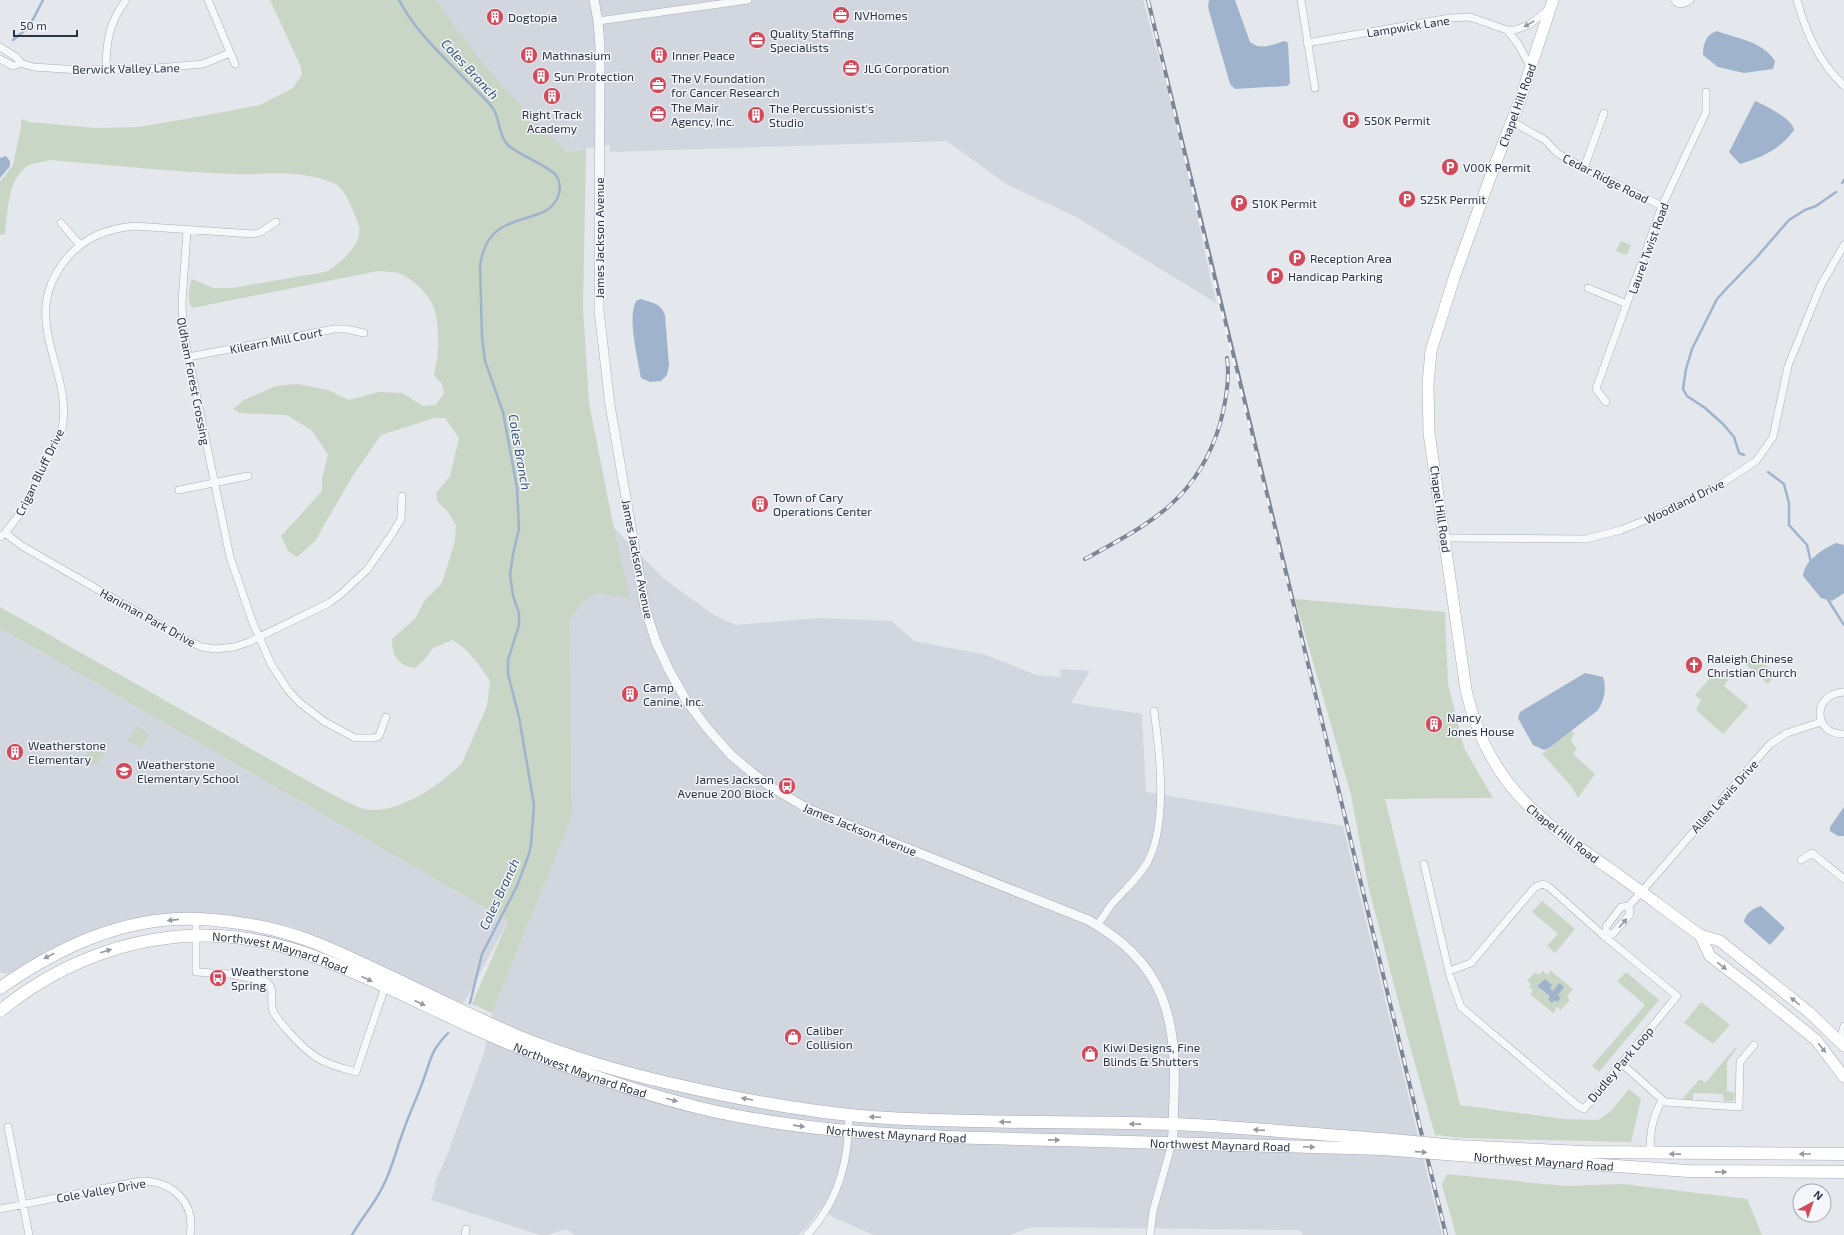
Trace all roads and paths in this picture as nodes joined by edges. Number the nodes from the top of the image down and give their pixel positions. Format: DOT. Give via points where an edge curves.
graph roads {
  1 [pos="126,0"];
  2 [pos="208,0"];
  3 [pos="594,0"];
  4 [pos="748,0"];
  5 [pos="1302,0"];
  6 [pos="1674,0"];
  7 [pos="1690,0"];
  8 [pos="1797,0"];
  9 [pos="1551,5"];
  10 [pos="598,21"];
  11 [pos="1507,30"];
  12 [pos="1307,43"];
  13 [pos="0,47"];
  14 [pos="230,53"];
  15 [pos="0,59"];
  16 [pos="20,63"];
  17 [pos="235,64"];
  18 [pos="1531,68"];
  19 [pos="106,70"];
  20 [pos="1844,86"];
  21 [pos="1315,88"];
  22 [pos="1706,92"];
  23 [pos="1604,113"];
  24 [pos="1512,121"];
  25 [pos="1584,168"];
  26 [pos="1662,206"];
  27 [pos="276,222"];
  28 [pos="61,223"];
  29 [pos="187,231"];
  30 [pos="79,244"];
  31 [pos="1844,245"];
  32 [pos="1588,288"];
  33 [pos="1627,304"];
  34 [pos="364,333"];
  35 [pos="188,356"];
  36 [pos="1606,402"];
  37 [pos="248,476"];
  38 [pos="214,482"];
  39 [pos="179,490"];
  40 [pos="402,496"];
  41 [pos="2,535"];
  42 [pos="1445,538"];
  43 [pos="259,638"];
  44 [pos="1844,692"];
  45 [pos="1154,711"];
  46 [pos="386,717"];
  47 [pos="1821,722"];
  48 [pos="1844,734"];
  49 [pos="1801,860"];
  50 [pos="1424,864"];
  51 [pos="1844,879"];
  52 [pos="1640,891"];
  53 [pos="1628,906"];
  54 [pos="196,919"];
  55 [pos="1097,925"];
  56 [pos="1605,934"];
  57 [pos="1700,935"];
  58 [pos="196,936"];
  59 [pos="1449,971"];
  60 [pos="385,987"];
  61 [pos="0,989"];
  62 [pos="10,1002"];
  63 [pos="0,1011"];
  64 [pos="1844,1026"];
  65 [pos="1843,1042"];
  66 [pos="1754,1045"];
  67 [pos="1621,1063"];
  68 [pos="1844,1078"];
  69 [pos="1662,1100"];
  70 [pos="849,1115"];
  71 [pos="1174,1124"];
  72 [pos="8,1127"];
  73 [pos="849,1132"];
  74 [pos="1172,1143"];
  75 [pos="1382,1144"];
  76 [pos="1457,1150"];
  77 [pos="1650,1153"];
  78 [pos="1844,1154"];
  79 [pos="1844,1172"];
  80 [pos="24,1204"];
  81 [pos="0,1209"];
  82 [pos="29,1235"];
  83 [pos="190,1235"];
  84 [pos="807,1235"];
  85 [pos="1150,1235"];
  1 -- 19 [label="street" via="114,16 110,27 106,45"];
  2 -- 14 [label="street"];
  3 -- 10 [label="street, James Jackson Avenue"];
  4 -- 10 [label="street"];
  5 -- 12 [label="street"];
  6 -- 7 [label="street" via="1681,4 1686,4"];
  8 -- 20 [label="street" via="1812,44 1824,64"];
  9 -- 11 [label="street, one-way" via="1529,25"];
  9 -- 18 [label="main road, Chapel Hill Road"];
  10 -- 55 [label="street, James Jackson Avenue" via="599,310 610,405 644,601 656,642 668,670 694,712 731,755 768,785 810,810 1038,899"];
  11 -- 12 [label="street, Lampwick Lane" via="1470,17"];
  11 -- 18 [label="street"];
  12 -- 21 [label="street"];
  13 -- 16 [label="street, Berwick Valley Lane" via="16,57"];
  14 -- 17 [label="street"];
  14 -- 19 [label="street, Berwick Valley Lane" via="204,64"];
  15 -- 16 [label="street, Berwick Valley Lane" via="13,66"];
  16 -- 19 [label="street, Berwick Valley Lane" via="57,69"];
  18 -- 24 [label="main road, Chapel Hill Road"];
  22 -- 26 [label="street, Laurel Twist Road" via="1706,112"];
  23 -- 25 [label="street"];
  24 -- 25 [label="street, Cedar Ridge Road" via="1545,140 1556,153"];
  24 -- 42 [label="main road, Chapel Hill Road" via="1459,264 1431,351 1428,384 1429,433"];
  25 -- 26 [label="street, Cedar Ridge Road"];
  26 -- 33 [label="street, Laurel Twist Road"];
  27 -- 29 [label="street, Crigan Bluff Drive" via="254,234"];
  28 -- 30 [label="street"];
  29 -- 30 [label="street, Crigan Bluff Drive" via="123,227 95,235"];
  29 -- 35 [label="street, Oldham Forest Crossing" via="181,316"];
  30 -- 41 [label="street, Crigan Bluff Drive" via="57,272 46,306 48,334 63,399 62,429 26,504 17,519"];
  31 -- 42 [label="street, Woodland Drive" via="1822,285 1788,366 1773,437 1756,461 1718,486 1653,517 1621,530 1586,539"];
  32 -- 33 [label="street"];
  33 -- 36 [label="street, Laurel Twist Road" via="1596,388"];
  34 -- 35 [label="street, Kilearn Mill Court" via="334,329"];
  35 -- 38 [label="street, Oldham Forest Crossing"];
  37 -- 38 [label="street"];
  38 -- 39 [label="street"];
  38 -- 43 [label="street, Oldham Forest Crossing" via="230,557"];
  40 -- 43 [label="street, Haniman Park Drive" via="401,519 379,553 354,582 324,606"];
  41 -- 43 [label="street, Haniman Park Drive" via="165,629 202,647 234,647"];
  42 -- 52 [label="main road, Chapel Hill Road" via="1472,717 1499,772 1519,797 1539,816"];
  43 -- 46 [label="street, Oldham Forest Crossing" via="271,664 288,690 325,722 356,738 374,738 379,736"];
  44 -- 47 [label="street" via="1826,698 1821,704"];
  45 -- 55 [label="street" via="1158,743 1160,812 1154,846 1148,861 1134,881"];
  47 -- 48 [label="street" via="1832,733"];
  47 -- 52 [label="street, Allen Lewis Drive" via="1787,733 1770,744"];
  49 -- 51 [label="street" via="1812,853"];
  50 -- 59 [label="street, Dudley Park Loop"];
  52 -- 53 [label="street, Allen Lewis Drive"];
  52 -- 57 [label="main road, Chapel Hill Road"];
  53 -- 56 [label="street" via="1620,907 1606,927"];
  56 -- 53 [label="street, one-way" via="1613,934 1630,914"];
  54 -- 58 [label="street"];
  54 -- 61 [label="main road, Northwest Maynard Road, one-way" via="141,924 91,937 46,958"];
  70 -- 54 [label="main road, Northwest Maynard Road, one-way" via="720,1094 618,1070 516,1035 298,936 258,926"];
  55 -- 71 [label="street, James Jackson Avenue" via="1135,955 1153,978 1164,1003 1171,1023 1175,1063"];
  56 -- 59 [label="street, Dudley Park Loop" via="1543,884 1535,887 1471,964"];
  56 -- 67 [label="street, Dudley Park Loop" via="1677,996"];
  65 -- 57 [label="main road, Chapel Hill Road, one-way" via="1720,941"];
  57 -- 68 [label="main road, Chapel Hill Road, one-way" via="1710,956 1816,1040"];
  58 -- 60 [label="main road, Northwest Maynard Road, one-way" via="251,939 280,945 321,958"];
  58 -- 60 [label="street" via="196,972 230,974 266,982 272,992 272,1008 278,1020 299,1043 316,1058 356,1072"];
  62 -- 58 [label="main road, Northwest Maynard Road, one-way" via="68,966 97,954 157,939"];
  59 -- 67 [label="street, Dudley Park Loop" via="1461,1007 1578,1106 1584,1109"];
  60 -- 73 [label="main road, Northwest Maynard Road, one-way" via="522,1049 602,1079 734,1115"];
  61 -- 62 [label="main road"];
  62 -- 63 [label="main road, Northwest Maynard Road"];
  64 -- 65 [label="street"];
  66 -- 69 [label="street" via="1740,1062 1739,1107"];
  67 -- 69 [label="street"];
  69 -- 77 [label="street" via="1651,1125"];
  71 -- 70 [label="main road, Northwest Maynard Road, one-way" via="922,1120"];
  70 -- 73 [label="street"];
  71 -- 74 [label="street, James Jackson Avenue"];
  75 -- 71 [label="main road, Northwest Maynard Road, one-way"];
  72 -- 80 [label="street"];
  73 -- 74 [label="main road, Northwest Maynard Road, one-way" via="928,1137"];
  73 -- 84 [label="street" via="839,1186 819,1222"];
  74 -- 75 [label="main road, Northwest Maynard Road, one-way"];
  74 -- 85 [label="street" via="1153,1211"];
  75 -- 76 [label="main road, Northwest Maynard Road, bridge"];
  76 -- 77 [label="main road, Northwest Maynard Road"];
  76 -- 79 [label="main road, Northwest Maynard Road, one-way" via="1688,1171"];
  78 -- 77 [label="main road, Northwest Maynard Road, one-way"];
  80 -- 81 [label="street, Cole Valley Drive"];
  80 -- 82 [label="street"];
  80 -- 83 [label="street, Cole Valley Drive" via="141,1181 154,1181 173,1189 184,1201 190,1216"];
}
